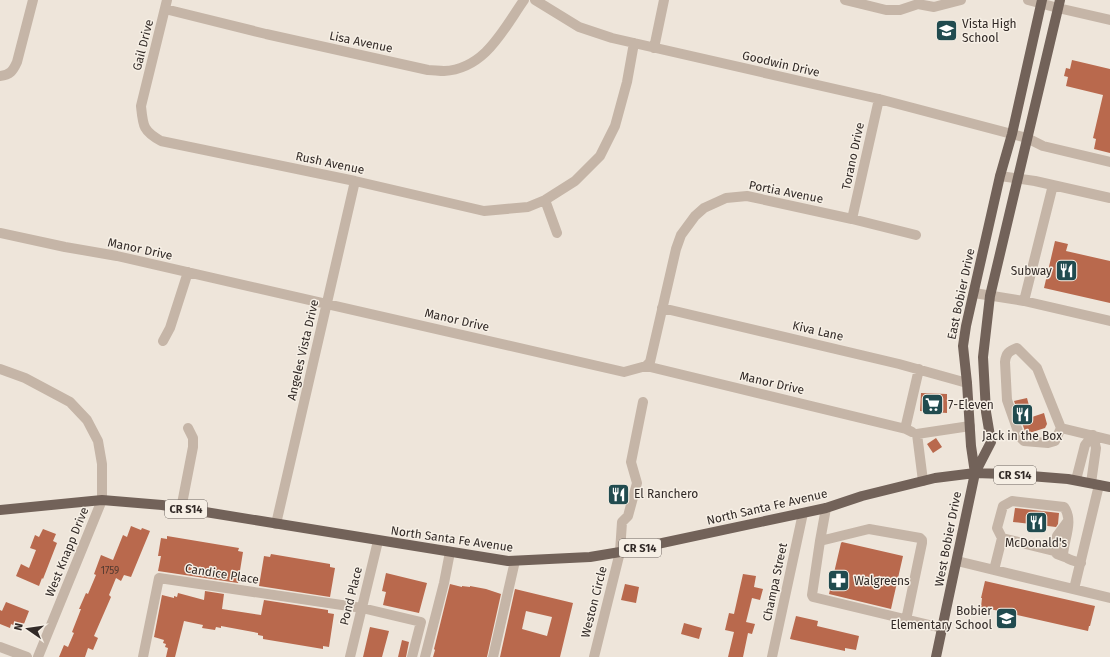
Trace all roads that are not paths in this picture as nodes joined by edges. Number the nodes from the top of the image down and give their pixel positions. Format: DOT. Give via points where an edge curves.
graph roads {
  1 [pos="33,0"];
  2 [pos="524,0"];
  3 [pos="535,0"];
  4 [pos="664,0"];
  5 [pos="845,0"];
  6 [pos="961,0"];
  7 [pos="1028,0"];
  8 [pos="920,2"];
  9 [pos="1041,2"];
  10 [pos="166,4"];
  11 [pos="1059,4"];
  12 [pos="1110,20"];
  13 [pos="634,43"];
  14 [pos="654,48"];
  15 [pos="0,76"];
  16 [pos="143,95"];
  17 [pos="879,100"];
  18 [pos="1012,134"];
  19 [pos="1028,138"];
  20 [pos="1110,162"];
  21 [pos="1000,176"];
  22 [pos="1018,178"];
  23 [pos="355,181"];
  24 [pos="1052,185"];
  25 [pos="1110,198"];
  26 [pos="545,200"];
  27 [pos="852,219"];
  28 [pos="0,232"];
  29 [pos="556,233"];
  30 [pos="916,234"];
  31 [pos="188,272"];
  32 [pos="974,293"];
  33 [pos="990,296"];
  34 [pos="1024,301"];
  35 [pos="327,304"];
  36 [pos="662,308"];
  37 [pos="1110,321"];
  38 [pos="163,341"];
  39 [pos="646,366"];
  40 [pos="0,369"];
  41 [pos="919,369"];
  42 [pos="967,383"];
  43 [pos="643,402"];
  44 [pos="970,426"];
  45 [pos="188,428"];
  46 [pos="906,428"];
  47 [pos="1060,428"];
  48 [pos="917,434"];
  49 [pos="1093,435"];
  50 [pos="1110,440"];
  51 [pos="975,473"];
  52 [pos="1076,480"];
  53 [pos="923,481"];
  54 [pos="1095,484"];
  55 [pos="1110,487"];
  56 [pos="102,500"];
  57 [pos="826,508"];
  58 [pos="181,509"];
  59 [pos="0,510"];
  60 [pos="803,513"];
  61 [pos="1068,521"];
  62 [pos="276,524"];
  63 [pos="1002,538"];
  64 [pos="378,541"];
  65 [pos="820,541"];
  66 [pos="1054,550"];
  67 [pos="450,552"];
  68 [pos="620,552"];
  69 [pos="1065,557"];
  70 [pos="515,561"];
  71 [pos="957,561"];
  72 [pos="1081,563"];
  73 [pos="994,570"];
  74 [pos="1074,589"];
  75 [pos="1110,598"];
  76 [pos="362,608"];
  77 [pos="906,620"];
  78 [pos="942,628"];
  79 [pos="0,647"];
  80 [pos="27,657"];
  81 [pos="38,657"];
  82 [pos="143,657"];
  83 [pos="350,657"];
  84 [pos="412,657"];
  85 [pos="425,657"];
  86 [pos="493,657"];
  87 [pos="594,657"];
  88 [pos="772,657"];
  89 [pos="936,657"];
  1 -- 15 [label="street" via="17,62 13,71"];
  2 -- 10 [label="street, Lisa Avenue" via="490,49 474,62 444,71 428,70 266,34"];
  3 -- 13 [label="street, Goodwin Drive" via="579,27"];
  4 -- 14 [label="street"];
  5 -- 8 [label="street" via="886,10 900,10"];
  6 -- 8 [label="street" via="934,6"];
  7 -- 9 [label="street"];
  9 -- 11 [label="street"];
  9 -- 18 [label="main road, East Bobier Drive"];
  10 -- 16 [label="street, Gail Drive"];
  11 -- 12 [label="street"];
  11 -- 19 [label="main road"];
  13 -- 14 [label="street, Goodwin Drive"];
  13 -- 26 [label="street, Rush Avenue" via="615,126 600,156 575,181"];
  14 -- 17 [label="street, Goodwin Drive"];
  16 -- 23 [label="street, Rush Avenue" via="142,121 149,134 161,141"];
  17 -- 18 [label="street, Goodwin Drive"];
  17 -- 27 [label="street, Torano Drive"];
  18 -- 19 [label="street, Goodwin Drive"];
  18 -- 21 [label="main road, East Bobier Drive"];
  19 -- 20 [label="street, Goodwin Drive" via="1043,146"];
  19 -- 22 [label="main road"];
  21 -- 22 [label="street"];
  21 -- 32 [label="main road, East Bobier Drive"];
  22 -- 24 [label="street"];
  22 -- 33 [label="main road"];
  23 -- 26 [label="street, Rush Avenue" via="484,211 528,207"];
  23 -- 35 [label="street, Angeles Vista Drive"];
  24 -- 25 [label="street"];
  24 -- 34 [label="street"];
  26 -- 29 [label="street"];
  27 -- 30 [label="street, Portia Avenue"];
  27 -- 36 [label="street, Portia Avenue" via="747,196 726,198 704,208 681,235"];
  28 -- 31 [label="street, Manor Drive" via="65,248 117,256"];
  31 -- 35 [label="street, Manor Drive"];
  31 -- 38 [label="street" via="170,328"];
  32 -- 33 [label="street"];
  32 -- 42 [label="main road, East Bobier Drive" via="963,346"];
  33 -- 34 [label="street"];
  33 -- 51 [label="main road" via="983,357 986,412 991,442"];
  34 -- 37 [label="street"];
  35 -- 39 [label="street, Manor Drive" via="624,372"];
  35 -- 62 [label="street, Angeles Vista Drive"];
  36 -- 39 [label="street, Portia Avenue" via="650,362"];
  36 -- 41 [label="street, Kiva Lane"];
  39 -- 46 [label="street, Manor Drive"];
  40 -- 56 [label="street" via="25,378 70,402 87,420 98,442 102,464"];
  41 -- 42 [label="street, Kiva Lane"];
  41 -- 46 [label="street"];
  42 -- 44 [label="main road, East Bobier Drive"];
  43 -- 68 [label="street, Weston Circle" via="631,462 637,483 628,516 622,522"];
  44 -- 48 [label="street"];
  44 -- 51 [label="main road, East Bobier Drive"];
  45 -- 58 [label="street" via="193,438 193,447"];
  46 -- 48 [label="street, Manor Drive"];
  47 -- 47 [label="street" via="1037,368 1017,348 1010,350 1005,356 1008,400 1020,437 1024,442 1048,443 1055,441"];
  47 -- 49 [label="street"];
  48 -- 53 [label="street"];
  49 -- 50 [label="street"];
  49 -- 52 [label="street" via="1085,445"];
  49 -- 54 [label="street" via="1096,448"];
  51 -- 52 [label="main road, North Santa Fe Avenue / CR S14"];
  51 -- 53 [label="main road, North Santa Fe Avenue / CR S14"];
  51 -- 71 [label="main road, West Bobier Drive"];
  52 -- 54 [label="main road, North Santa Fe Avenue / CR S14"];
  53 -- 57 [label="main road, North Santa Fe Avenue / CR S14"];
  54 -- 55 [label="main road, North Santa Fe Avenue / CR S14"];
  54 -- 72 [label="street"];
  56 -- 58 [label="main road, North Santa Fe Avenue / CR S14"];
  56 -- 59 [label="main road, North Santa Fe Avenue / CR S14"];
  56 -- 81 [label="street, West Knapp Drive"];
  57 -- 60 [label="main road, North Santa Fe Avenue / CR S14"];
  57 -- 65 [label="street"];
  58 -- 62 [label="main road, North Santa Fe Avenue / CR S14"];
  60 -- 68 [label="main road, North Santa Fe Avenue / CR S14"];
  60 -- 88 [label="street, Champa Street"];
  61 -- 63 [label="street" via="1066,510 1060,505 1012,501 1003,506 1001,511 997,528"];
  61 -- 66 [label="street" via="1057,536"];
  61 -- 69 [label="street" via="1063,553"];
  62 -- 64 [label="main road, North Santa Fe Avenue / CR S14"];
  63 -- 66 [label="street"];
  63 -- 73 [label="street"];
  64 -- 67 [label="main road, North Santa Fe Avenue / CR S14"];
  64 -- 76 [label="street, Pond Place"];
  65 -- 77 [label="street" via="813,597"];
  65 -- 77 [label="street" via="869,529 920,538 922,543"];
  66 -- 69 [label="street"];
  67 -- 70 [label="main road, North Santa Fe Avenue / CR S14"];
  67 -- 85 [label="street"];
  68 -- 70 [label="main road, North Santa Fe Avenue / CR S14" via="590,557"];
  68 -- 87 [label="street, Weston Circle"];
  69 -- 72 [label="street"];
  70 -- 86 [label="street"];
  71 -- 73 [label="street"];
  71 -- 78 [label="main road, West Bobier Drive"];
  72 -- 74 [label="street"];
  73 -- 74 [label="street"];
  74 -- 75 [label="street"];
  76 -- 82 [label="street, Candice Place" via="158,578"];
  76 -- 83 [label="street, Pond Place"];
  76 -- 84 [label="street" via="421,622"];
  77 -- 78 [label="street"];
  78 -- 89 [label="main road, West Bobier Drive"];
  79 -- 80 [label="street"];
}
